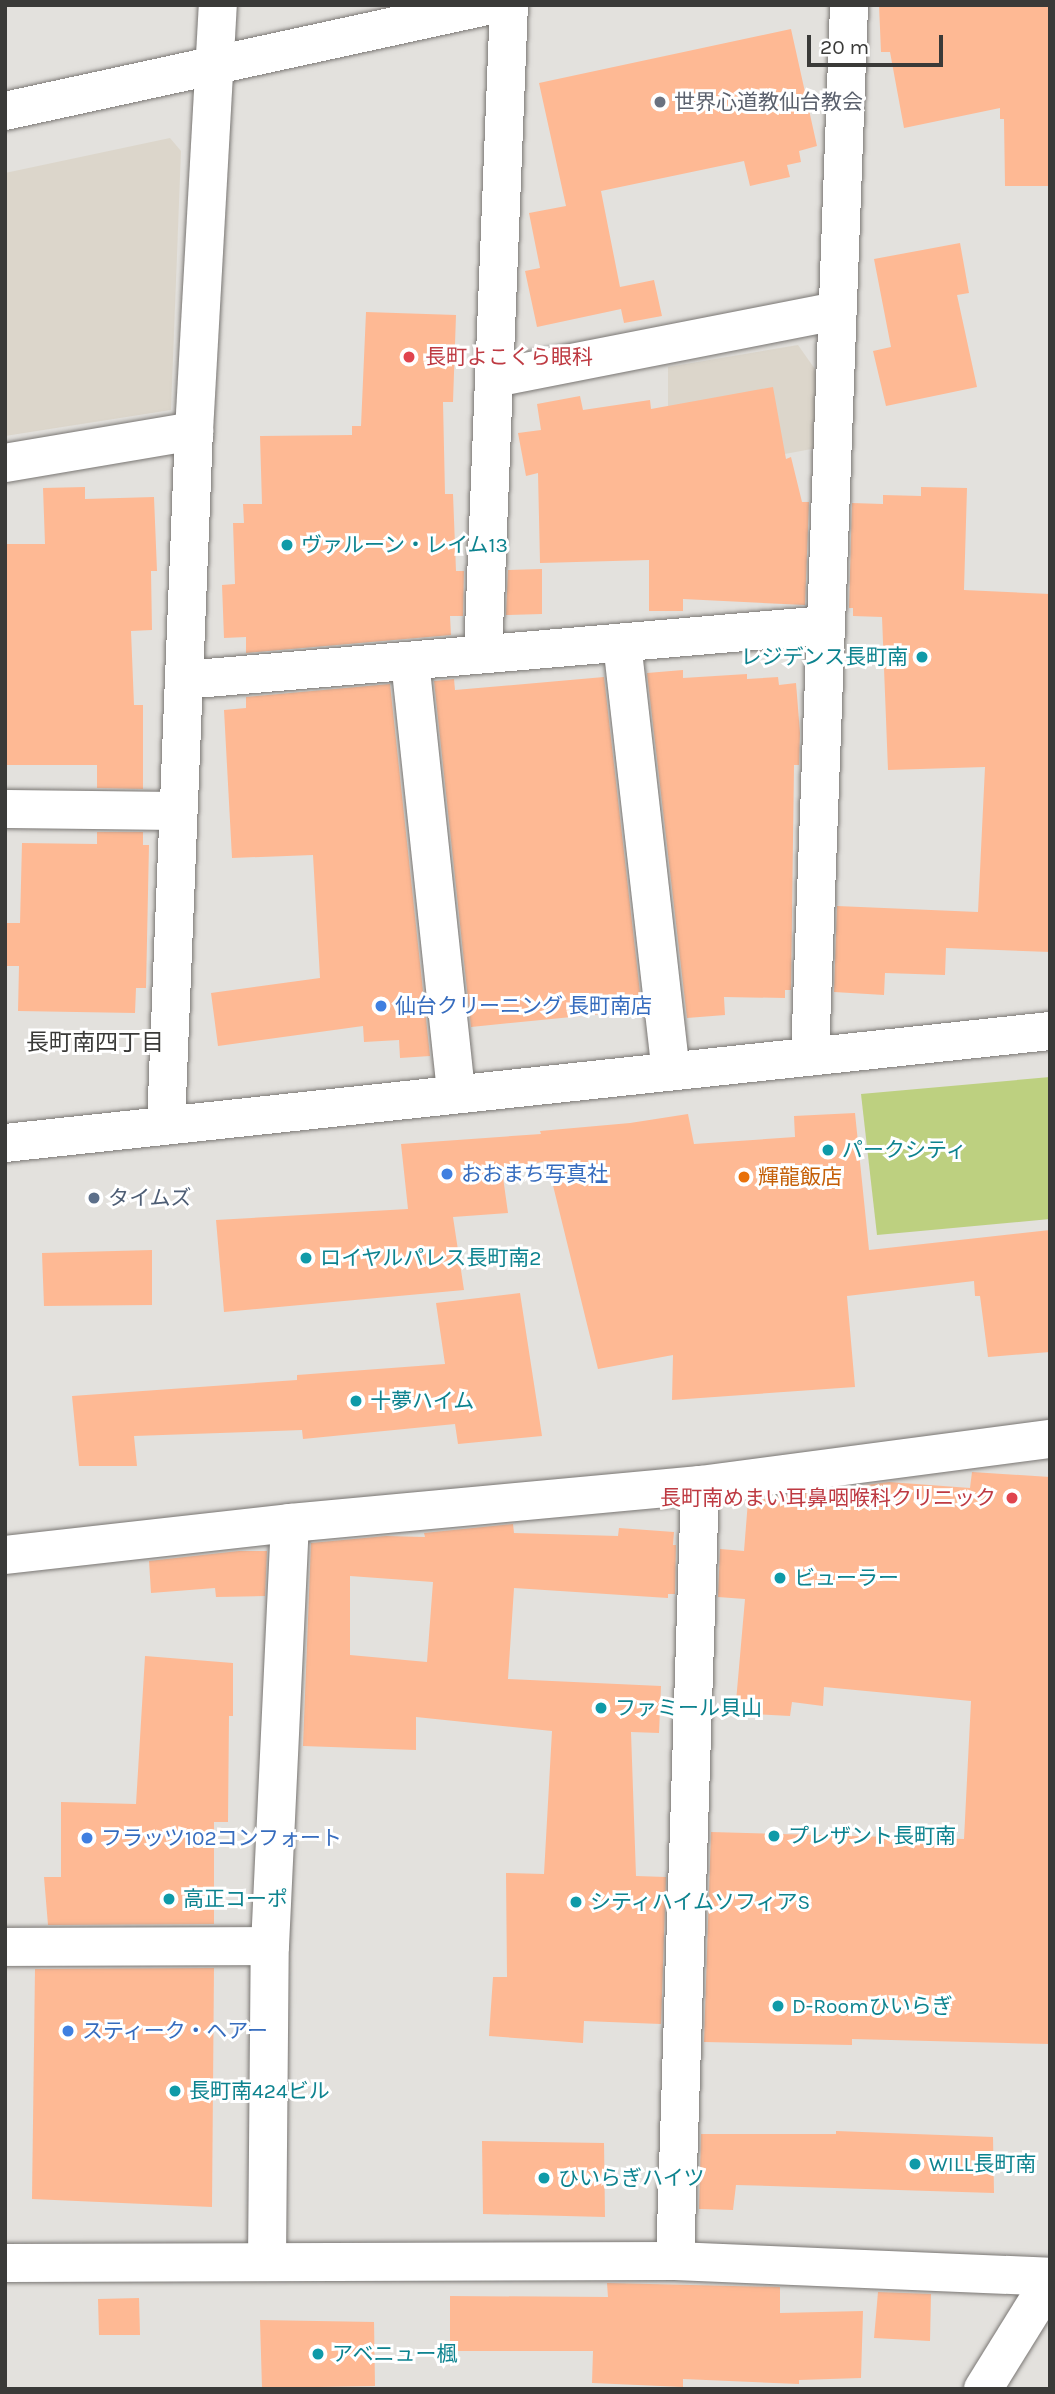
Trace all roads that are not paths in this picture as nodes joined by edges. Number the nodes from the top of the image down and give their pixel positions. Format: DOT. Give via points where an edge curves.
graph roads {
  1 [pos="218,5"];
  2 [pos="493,5"];
  3 [pos="509,5"];
  4 [pos="849,5"];
  5 [pos="455,9"];
  6 [pos="216,64"];
  7 [pos="5,111"];
  8 [pos="837,311"];
  9 [pos="495,378"];
  10 [pos="194,431"];
  11 [pos="5,463"];
  12 [pos="826,625"];
  13 [pos="622,643"];
  14 [pos="483,654"];
  15 [pos="410,661"];
  16 [pos="184,680"];
  17 [pos="5,809"];
  18 [pos="178,811"];
  19 [pos="1050,1031"];
  20 [pos="810,1055"];
  21 [pos="671,1070"];
  22 [pos="456,1093"];
  23 [pos="166,1124"];
  24 [pos="5,1143"];
  25 [pos="1050,1439"];
  26 [pos="700,1485"];
  27 [pos="290,1523"];
  28 [pos="5,1555"];
  29 [pos="270,1946"];
  30 [pos="5,1947"];
  31 [pos="675,2261"];
  32 [pos="267,2262"];
  33 [pos="5,2263"];
  34 [pos="1050,2279"];
  35 [pos="983,2389"];
  1 -- 6 [label="street"];
  2 -- 5 [label="street"];
  3 -- 9 [label="street"];
  4 -- 8 [label="street"];
  5 -- 6 [label="street"];
  6 -- 7 [label="street"];
  6 -- 10 [label="street"];
  8 -- 9 [label="street"];
  8 -- 12 [label="street"];
  9 -- 14 [label="street"];
  10 -- 11 [label="street"];
  10 -- 16 [label="street"];
  12 -- 13 [label="street"];
  12 -- 20 [label="street"];
  13 -- 14 [label="street"];
  13 -- 21 [label="street"];
  14 -- 15 [label="street"];
  15 -- 16 [label="street"];
  15 -- 22 [label="street"];
  16 -- 18 [label="street"];
  17 -- 18 [label="street"];
  18 -- 23 [label="street"];
  19 -- 20 [label="street"];
  20 -- 21 [label="street"];
  21 -- 22 [label="street"];
  22 -- 23 [label="street"];
  23 -- 24 [label="street"];
  25 -- 26 [label="street"];
  26 -- 27 [label="street"];
  26 -- 31 [label="street"];
  27 -- 28 [label="street"];
  27 -- 29 [label="street"];
  29 -- 30 [label="street"];
  29 -- 32 [label="street"];
  31 -- 32 [label="street"];
  31 -- 34 [label="street"];
  32 -- 33 [label="street"];
  34 -- 35 [label="street"];
}
